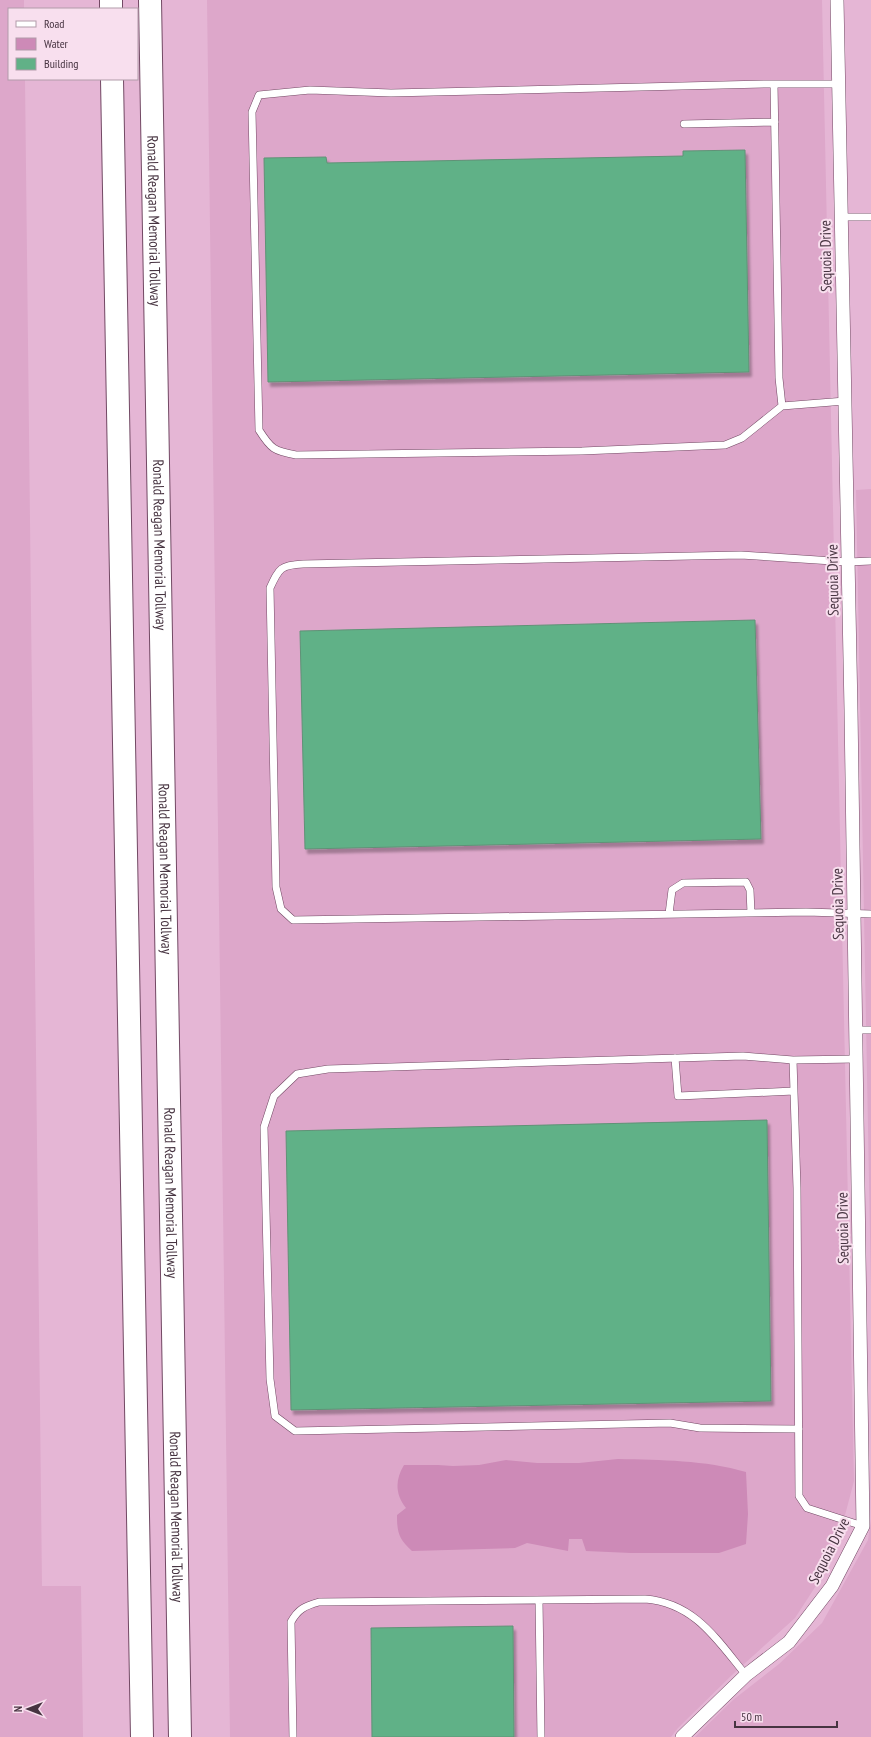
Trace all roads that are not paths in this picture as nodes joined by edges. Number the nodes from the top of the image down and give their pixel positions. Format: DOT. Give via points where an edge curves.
graph roads {
  1 [pos="150,0"];
  2 [pos="837,0"];
  3 [pos="112,80"];
  4 [pos="774,84"];
  5 [pos="839,84"];
  6 [pos="775,122"];
  7 [pos="684,124"];
  8 [pos="842,217"];
  9 [pos="871,217"];
  10 [pos="845,401"];
  11 [pos="782,406"];
  12 [pos="871,561"];
  13 [pos="848,562"];
  14 [pos="751,913"];
  15 [pos="670,914"];
  16 [pos="854,914"];
  17 [pos="871,914"];
  18 [pos="856,1030"];
  19 [pos="871,1030"];
  20 [pos="675,1058"];
  21 [pos="856,1059"];
  22 [pos="793,1060"];
  23 [pos="794,1091"];
  24 [pos="799,1429"];
  25 [pos="867,1527"];
  26 [pos="539,1600"];
  27 [pos="746,1675"];
  28 [pos="142,1737"];
  29 [pos="180,1737"];
  30 [pos="293,1737"];
  31 [pos="541,1737"];
  32 [pos="682,1737"];
  1 -- 29 [label="highway, Ronald Reagan Memorial Tollway"];
  2 -- 5 [label="street, Sequoia Drive"];
  3 -- 28 [label="highway"];
  4 -- 5 [label="lane"];
  4 -- 6 [label="lane"];
  4 -- 11 [label="lane" via="391,93 310,90 258,95 252,112 259,430 269,446 278,452 296,455 582,451 725,445 742,438"];
  5 -- 8 [label="street, Sequoia Drive"];
  6 -- 7 [label="lane"];
  6 -- 11 [label="lane" via="779,378"];
  8 -- 9 [label="lane"];
  8 -- 10 [label="street, Sequoia Drive"];
  10 -- 11 [label="lane"];
  10 -- 13 [label="street, Sequoia Drive"];
  12 -- 13 [label="lane"];
  13 -- 15 [label="lane" via="741,555 303,564 288,565 277,572 270,588 276,887 281,910 293,920"];
  13 -- 16 [label="street, Sequoia Drive"];
  14 -- 15 [label="lane"];
  14 -- 15 [label="lane" via="750,890 746,882 728,882 683,883 672,890"];
  14 -- 16 [label="lane"];
  16 -- 17 [label="lane"];
  16 -- 18 [label="street, Sequoia Drive"];
  18 -- 19 [label="lane"];
  18 -- 21 [label="street, Sequoia Drive"];
  20 -- 22 [label="lane" via="743,1056"];
  20 -- 23 [label="lane" via="678,1096"];
  20 -- 24 [label="lane" via="328,1068 297,1074 274,1096 264,1128 270,1379 275,1416 295,1431 670,1423 700,1428"];
  21 -- 22 [label="lane"];
  21 -- 25 [label="street, Sequoia Drive"];
  22 -- 23 [label="lane"];
  23 -- 24 [label="lane"];
  24 -- 25 [label="lane" via="799,1496 807,1508"];
  25 -- 27 [label="street, Sequoia Drive" via="832,1586 789,1642"];
  26 -- 27 [label="lane" via="661,1600 690,1614 706,1628"];
  26 -- 30 [label="lane" via="319,1602 306,1605 296,1613 291,1622"];
  26 -- 31 [label="lane"];
  27 -- 32 [label="street, Sequoia Drive"];
}
